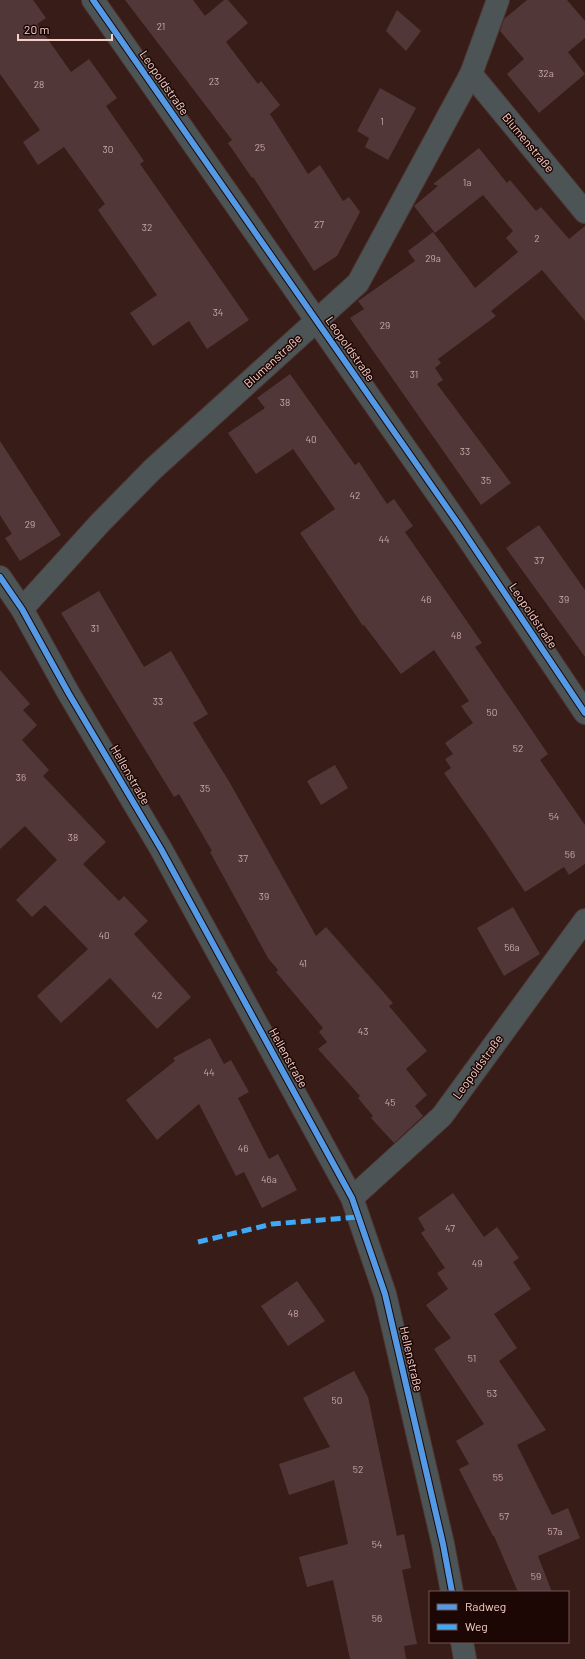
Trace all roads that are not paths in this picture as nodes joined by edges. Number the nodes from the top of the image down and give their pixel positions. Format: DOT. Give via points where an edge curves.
graph roads {
  1 [pos="93,0"];
  2 [pos="498,0"];
  3 [pos="471,74"];
  4 [pos="585,212"];
  5 [pos="317,321"];
  6 [pos="0,577"];
  7 [pos="22,609"];
  8 [pos="585,713"];
  9 [pos="585,920"];
  10 [pos="352,1198"];
  11 [pos="452,1591"];
  12 [pos="462,1643"];
  13 [pos="465,1659"];
  1 -- 5 [label="street, Leopoldstraße"];
  2 -- 3 [label="street, Blumenstraße"];
  3 -- 4 [label="street, Blumenstraße"];
  3 -- 5 [label="street, Blumenstraße" via="358,282"];
  5 -- 7 [label="street, Blumenstraße" via="153,469"];
  5 -- 8 [label="street, Leopoldstraße" via="459,525"];
  6 -- 7 [label="street, Hellenstraße"];
  7 -- 10 [label="street, Hellenstraße" via="164,856"];
  9 -- 10 [label="street, Leopoldstraße" via="442,1116"];
  10 -- 11 [label="street, Hellenstraße" via="384,1294"];
  12 -- 13 [label="street"];
}
